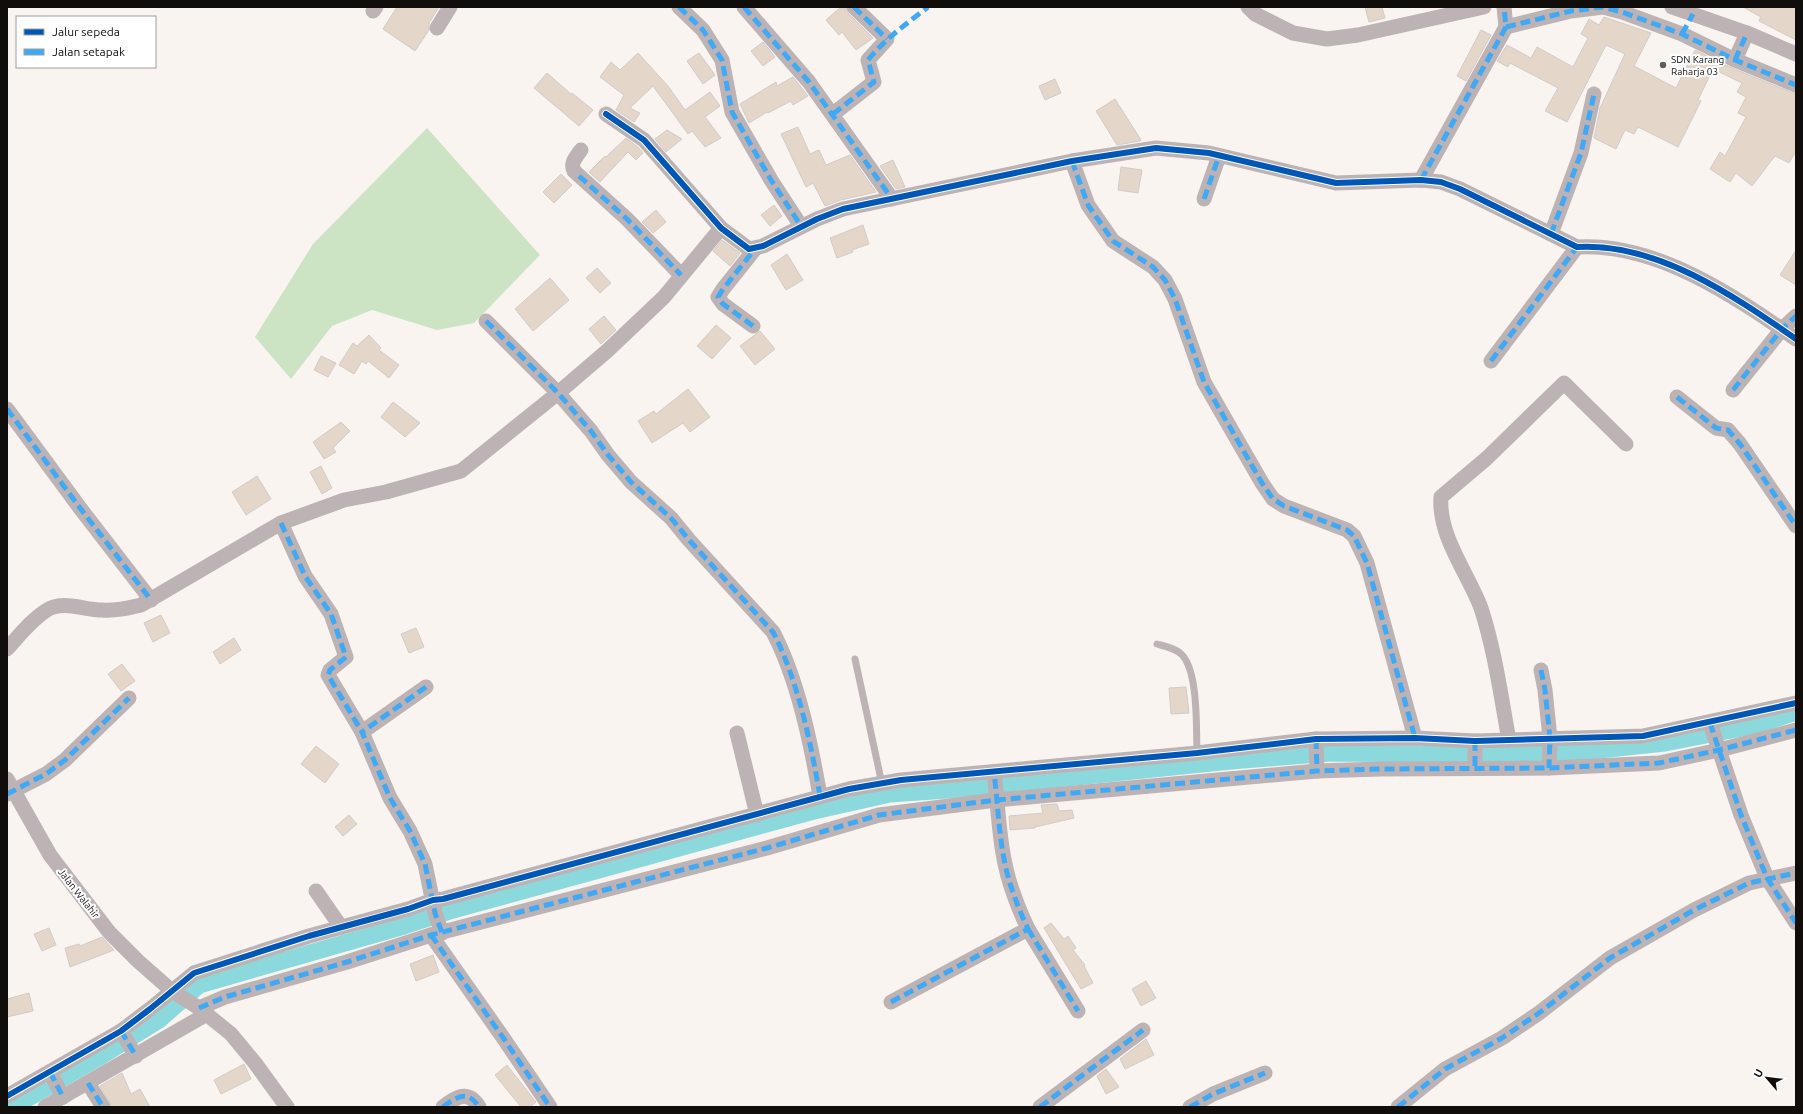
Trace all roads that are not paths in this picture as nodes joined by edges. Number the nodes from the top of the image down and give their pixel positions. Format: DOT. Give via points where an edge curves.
graph roads {
  1 [pos="450,7"];
  2 [pos="679,7"];
  3 [pos="744,7"];
  4 [pos="1248,7"];
  5 [pos="1484,7"];
  6 [pos="1672,7"];
  7 [pos="855,8"];
  8 [pos="1570,9"];
  9 [pos="1623,9"];
  10 [pos="1505,16"];
  11 [pos="1687,24"];
  12 [pos="437,28"];
  13 [pos="1742,46"];
  14 [pos="1796,54"];
  15 [pos="1796,85"];
  16 [pos="1594,94"];
  17 [pos="606,114"];
  18 [pos="833,114"];
  19 [pos="581,150"];
  20 [pos="1219,156"];
  21 [pos="1072,161"];
  22 [pos="1422,180"];
  23 [pos="1204,198"];
  24 [pos="892,199"];
  25 [pos="801,226"];
  26 [pos="721,228"];
  27 [pos="1551,234"];
  28 [pos="1577,247"];
  29 [pos="755,249"];
  30 [pos="681,275"];
  31 [pos="1796,316"];
  32 [pos="486,322"];
  33 [pos="753,326"];
  34 [pos="1782,329"];
  35 [pos="1796,339"];
  36 [pos="1491,361"];
  37 [pos="1733,390"];
  38 [pos="558,393"];
  39 [pos="1676,396"];
  40 [pos="7,409"];
  41 [pos="1626,444"];
  42 [pos="281,523"];
  43 [pos="1796,526"];
  44 [pos="151,600"];
  45 [pos="1157,644"];
  46 [pos="7,649"];
  47 [pos="854,659"];
  48 [pos="1541,670"];
  49 [pos="426,687"];
  50 [pos="129,698"];
  51 [pos="1796,703"];
  52 [pos="1712,727"];
  53 [pos="1796,730"];
  54 [pos="362,732"];
  55 [pos="737,733"];
  56 [pos="1415,738"];
  57 [pos="1509,740"];
  58 [pos="1316,743"];
  59 [pos="1719,748"];
  60 [pos="1197,753"];
  61 [pos="1550,754"];
  62 [pos="1475,756"];
  63 [pos="1316,768"];
  64 [pos="994,775"];
  65 [pos="882,784"];
  66 [pos="9,788"];
  67 [pos="820,796"];
  68 [pos="996,796"];
  69 [pos="757,814"];
  70 [pos="1796,873"];
  71 [pos="1767,878"];
  72 [pos="316,891"];
  73 [pos="434,907"];
  74 [pos="1796,923"];
  75 [pos="341,926"];
  76 [pos="1028,929"];
  77 [pos="437,932"];
  78 [pos="174,992"];
  79 [pos="891,1002"];
  80 [pos="200,1009"];
  81 [pos="1078,1011"];
  82 [pos="1143,1030"];
  83 [pos="124,1034"];
  84 [pos="135,1054"];
  85 [pos="1265,1073"];
  86 [pos="52,1075"];
  87 [pos="88,1083"];
  88 [pos="7,1096"];
  89 [pos="62,1096"];
  90 [pos="46,1107"];
  91 [pos="103,1107"];
  92 [pos="287,1107"];
  93 [pos="443,1107"];
  94 [pos="479,1107"];
  95 [pos="550,1107"];
  96 [pos="1040,1107"];
  97 [pos="1190,1107"];
  98 [pos="1398,1107"];
  1 -- 12 [label="street"];
  2 -- 25 [label="street" via="703,30 722,60 732,112"];
  3 -- 18 [label="street" via="809,82"];
  4 -- 5 [label="street" via="1255,14 1293,33 1327,39 1358,35"];
  6 -- 11 [label="street"];
  7 -- 18 [label="street" via="887,39 868,60 874,82"];
  8 -- 9 [label="street"];
  8 -- 10 [label="street"];
  9 -- 11 [label="street"];
  10 -- 22 [label="street"];
  11 -- 13 [label="street"];
  11 -- 13 [label="street"];
  13 -- 14 [label="street"];
  13 -- 15 [label="street"];
  16 -- 27 [label="street" via="1581,153"];
  17 -- 26 [label="street" via="644,140"];
  18 -- 24 [label="street"];
  19 -- 30 [label="street" via="572,165 574,171 627,219"];
  20 -- 21 [label="street" via="1156,148"];
  20 -- 22 [label="street" via="1336,183"];
  20 -- 23 [label="street"];
  21 -- 24 [label="street"];
  21 -- 56 [label="street" via="1088,205 1113,241 1153,267 1165,280 1175,299 1204,382 1273,499 1284,506 1346,530 1354,536 1367,563"];
  22 -- 27 [label="street" via="1442,182 1460,189"];
  24 -- 25 [label="street" via="843,209"];
  25 -- 29 [label="street"];
  26 -- 29 [label="street" via="749,249"];
  26 -- 30 [label="street"];
  27 -- 28 [label="street"];
  28 -- 34 [label="street" via="1621,249 1674,266 1728,293"];
  28 -- 36 [label="street"];
  29 -- 33 [label="street" via="718,297 723,304"];
  30 -- 38 [label="street" via="664,297"];
  31 -- 34 [label="street"];
  32 -- 38 [label="street"];
  34 -- 35 [label="street"];
  34 -- 37 [label="street"];
  38 -- 42 [label="street" via="461,471 386,492 344,500"];
  38 -- 67 [label="street" via="591,430 631,482 671,518 773,632 781,646 804,717"];
  39 -- 43 [label="street" via="1716,428 1728,430"];
  40 -- 44 [label="street"];
  41 -- 57 [label="street" via="1564,383 1487,458 1441,497 1440,508 1448,536 1481,608"];
  42 -- 44 [label="street"];
  42 -- 54 [label="street" via="305,576 331,614 337,629 346,657 330,670 328,675"];
  44 -- 46 [label="street" via="119,610 64,605 48,610 28,626"];
  45 -- 60 [label="lane" via="1180,653 1190,668 1194,691"];
  47 -- 65 [label="lane"];
  48 -- 61 [label="street"];
  49 -- 54 [label="street"];
  50 -- 66 [label="street" via="65,760 46,774"];
  51 -- 52 [label="street"];
  52 -- 59 [label="street"];
  52 -- 61 [label="street" via="1643,736"];
  53 -- 59 [label="street"];
  54 -- 73 [label="street" via="390,798 417,844 425,864"];
  55 -- 69 [label="street"];
  56 -- 58 [label="street"];
  56 -- 62 [label="street"];
  57 -- 61 [label="street"];
  57 -- 62 [label="street"];
  58 -- 60 [label="street"];
  58 -- 63 [label="street"];
  59 -- 61 [label="street" via="1659,763"];
  59 -- 71 [label="street" via="1741,815"];
  60 -- 64 [label="street"];
  61 -- 62 [label="street"];
  62 -- 63 [label="street"];
  63 -- 68 [label="street"];
  64 -- 65 [label="street" via="900,780"];
  64 -- 68 [label="street"];
  65 -- 67 [label="street"];
  66 -- 78 [label="street, Jalan Walahir" via="50,856 109,932"];
  67 -- 69 [label="street"];
  68 -- 76 [label="street" via="1000,834 1011,887"];
  68 -- 77 [label="street" via="880,815 767,848"];
  69 -- 73 [label="street" via="443,899"];
  70 -- 71 [label="street"];
  71 -- 74 [label="street"];
  71 -- 98 [label="street" via="1749,883 1694,910 1610,958 1539,1013 1502,1038 1445,1069"];
  72 -- 75 [label="street"];
  73 -- 75 [label="street" via="408,909"];
  73 -- 77 [label="street"];
  75 -- 78 [label="street" via="194,973"];
  76 -- 79 [label="street"];
  76 -- 81 [label="street"];
  77 -- 80 [label="street" via="347,962 225,996"];
  77 -- 95 [label="street"];
  78 -- 80 [label="street, Jalan Walahir"];
  78 -- 83 [label="street"];
  80 -- 84 [label="street"];
  80 -- 92 [label="street, Jalan Walahir" via="231,1034"];
  82 -- 96 [label="street"];
  83 -- 84 [label="street"];
  83 -- 86 [label="street"];
  84 -- 87 [label="street"];
  85 -- 97 [label="street" via="1213,1094"];
  86 -- 88 [label="street"];
  86 -- 89 [label="street"];
  87 -- 89 [label="street"];
  87 -- 91 [label="street"];
  89 -- 90 [label="street"];
  93 -- 94 [label="street" via="456,1098 467,1096"];
}
